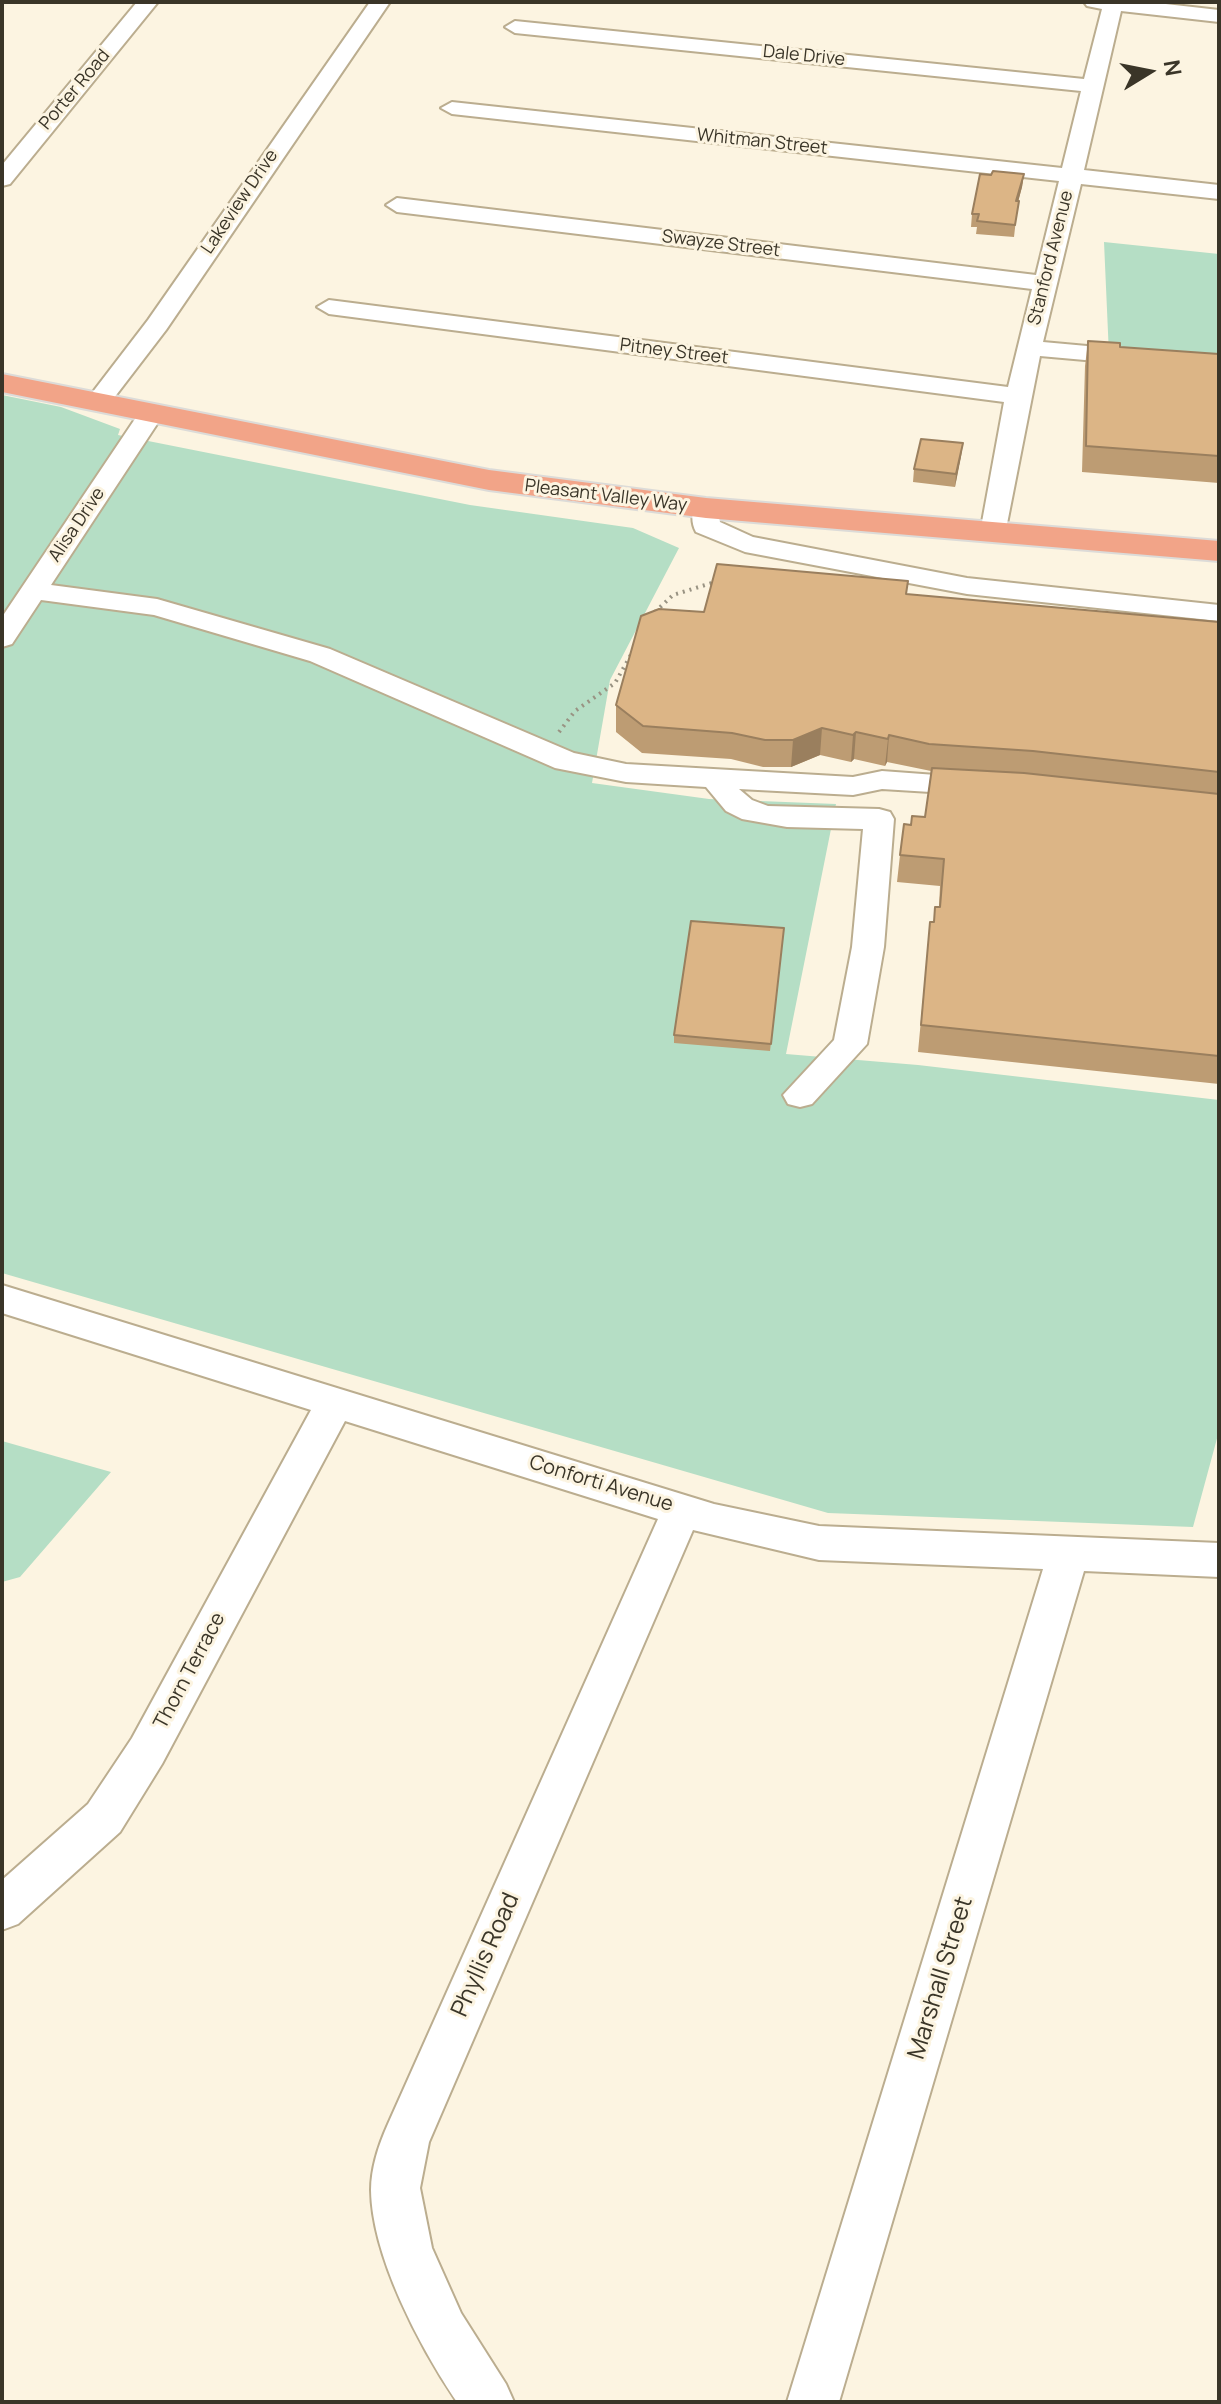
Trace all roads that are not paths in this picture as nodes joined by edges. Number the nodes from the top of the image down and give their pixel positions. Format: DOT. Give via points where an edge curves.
graph roads {
  1 [pos="148,2"];
  2 [pos="380,2"];
  3 [pos="1103,3"];
  4 [pos="1219,16"];
  5 [pos="515,27"];
  6 [pos="1093,86"];
  7 [pos="452,108"];
  8 [pos="1071,176"];
  9 [pos="2,179"];
  10 [pos="1219,192"];
  11 [pos="397,205"];
  12 [pos="1045,283"];
  13 [pos="329,307"];
  14 [pos="1030,348"];
  15 [pos="1219,365"];
  16 [pos="2,383"];
  17 [pos="1018,396"];
  18 [pos="98,402"];
  19 [pos="152,412"];
  20 [pos="706,508"];
  21 [pos="994,533"];
  22 [pos="1219,551"];
  23 [pos="33,591"];
  24 [pos="1219,613"];
  25 [pos="2,638"];
  26 [pos="715,778"];
  27 [pos="882,780"];
  28 [pos="1014,789"];
  29 [pos="879,819"];
  30 [pos="800,1095"];
  31 [pos="2,1299"];
  32 [pos="336,1401"];
  33 [pos="682,1509"];
  34 [pos="1068,1555"];
  35 [pos="1219,1560"];
  36 [pos="2,1909"];
  37 [pos="488,2402"];
  38 [pos="813,2402"];
  1 -- 9 [label="street, Porter Road"];
  2 -- 18 [label="street, Lakeview Drive"];
  3 -- 4 [label="street"];
  3 -- 6 [label="street, Stanford Avenue"];
  5 -- 6 [label="street, Dale Drive"];
  6 -- 8 [label="street, Stanford Avenue"];
  7 -- 8 [label="street, Whitman Street"];
  8 -- 10 [label="street, Whitman Street"];
  8 -- 12 [label="street, Stanford Avenue"];
  11 -- 12 [label="street, Swayze Street"];
  12 -- 14 [label="street, Stanford Avenue"];
  13 -- 17 [label="street, Pitney Street"];
  14 -- 15 [label="street"];
  14 -- 17 [label="street, Stanford Avenue"];
  16 -- 18 [label="main road, Pleasant Valley Way"];
  17 -- 21 [label="street, Stanford Avenue"];
  18 -- 19 [label="main road, Pleasant Valley Way"];
  19 -- 20 [label="main road, Pleasant Valley Way" via="489,480"];
  19 -- 23 [label="street, Alisa Drive"];
  20 -- 21 [label="main road, Pleasant Valley Way"];
  20 -- 24 [label="street" via="706,526 745,544 967,586"];
  21 -- 22 [label="main road, Pleasant Valley Way"];
  23 -- 25 [label="street, Alisa Drive"];
  23 -- 26 [label="street" via="157,607 320,655 566,761 626,773"];
  26 -- 27 [label="street" via="853,786"];
  26 -- 29 [label="street" via="737,805 750,812"];
  27 -- 28 [label="street"];
  27 -- 29 [label="street"];
  29 -- 30 [label="street" via="868,947 850,1044"];
  31 -- 32 [label="street, Conforti Avenue"];
  32 -- 33 [label="street, Conforti Avenue"];
  32 -- 36 [label="street, Thorn Terrace" via="147,1751 104,1818"];
  33 -- 34 [label="street, Conforti Avenue" via="819,1543"];
  33 -- 37 [label="street, Phyllis Road" via="405,2141 395,2193 407,2249 444,2329"];
  34 -- 35 [label="street, Conforti Avenue"];
  34 -- 38 [label="street, Marshall Street"];
}
